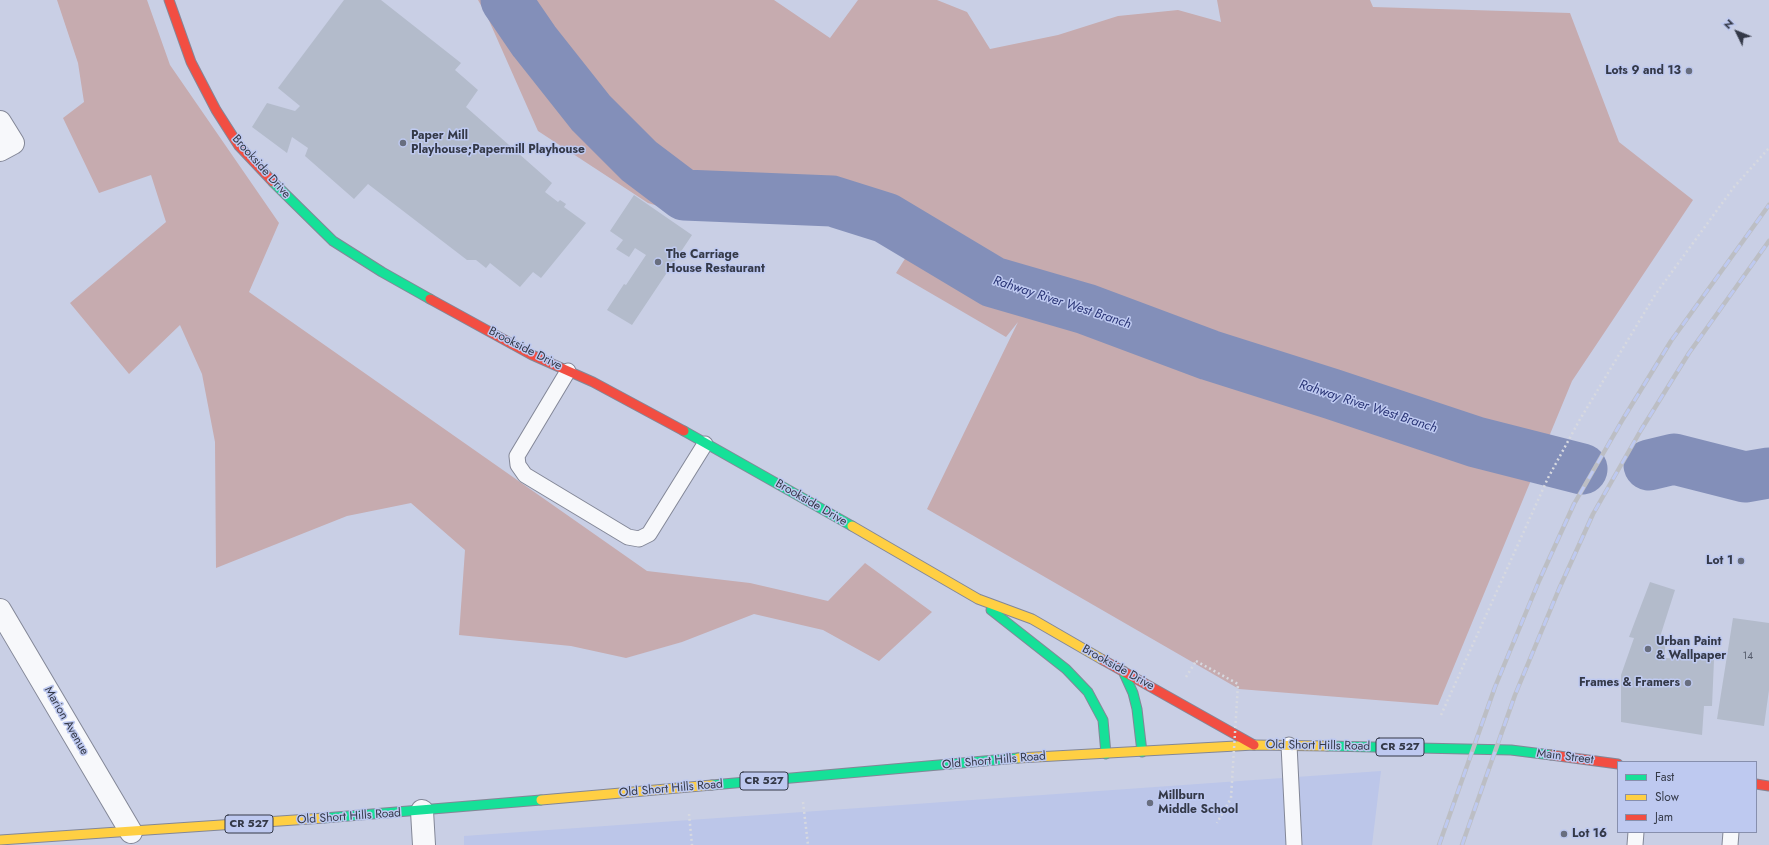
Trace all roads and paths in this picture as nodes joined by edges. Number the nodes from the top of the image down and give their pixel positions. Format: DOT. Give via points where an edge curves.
graph roads {
  1 [pos="169,0"];
  2 [pos="0,122"];
  3 [pos="1769,148"];
  4 [pos="0,150"];
  5 [pos="568,371"];
  6 [pos="705,444"];
  7 [pos="978,599"];
  8 [pos="0,610"];
  9 [pos="1123,671"];
  10 [pos="1184,679"];
  11 [pos="1441,714"];
  12 [pos="1254,745"];
  13 [pos="1289,745"];
  14 [pos="1511,750"];
  15 [pos="1142,752"];
  16 [pos="1106,754"];
  17 [pos="1617,764"];
  18 [pos="1757,784"];
  19 [pos="1769,786"];
  20 [pos="804,802"];
  21 [pos="422,811"];
  22 [pos="688,811"];
  23 [pos="1217,823"];
  24 [pos="131,832"];
  25 [pos="1636,833"];
  26 [pos="1731,833"];
  27 [pos="72,839"];
  28 [pos="0,840"];
  29 [pos="424,845"];
  30 [pos="692,845"];
  31 [pos="808,845"];
  32 [pos="1294,845"];
  33 [pos="1634,845"];
  34 [pos="1730,845"];
  1 -- 5 [label="main road, Brookside Drive" via="191,62 216,110 239,146 333,241 382,272 532,355"];
  2 -- 4 [label="street" via="13,143"];
  3 -- 11 [label="path" via="1734,186 1656,295 1579,421 1548,478"];
  5 -- 6 [label="main road, Brookside Drive" via="593,382"];
  5 -- 6 [label="lane" via="517,456 518,466 525,475 628,537 639,539 649,534"];
  6 -- 7 [label="main road, Brookside Drive"];
  7 -- 9 [label="main road, Brookside Drive" via="1032,620"];
  7 -- 16 [label="main road, Brookside Drive" via="1066,669 1088,692 1103,720"];
  8 -- 24 [label="street, Marion Avenue"];
  9 -- 12 [label="main road, Brookside Drive"];
  9 -- 15 [label="main road" via="1137,709"];
  10 -- 23 [label="path, bridge" via="1196,661 1238,684 1231,798"];
  12 -- 13 [label="main road, Old Short Hills Road / CR 527"];
  12 -- 15 [label="main road, Old Short Hills Road / CR 527"];
  13 -- 14 [label="main road, Old Short Hills Road / CR 527"];
  13 -- 32 [label="lane"];
  14 -- 17 [label="main road, Main Street / CR 527"];
  15 -- 16 [label="main road, Old Short Hills Road / CR 527"];
  16 -- 21 [label="main road, Old Short Hills Road / CR 527" via="1017,758"];
  18 -- 19 [label="main road"];
  20 -- 31 [label="path"];
  21 -- 24 [label="main road, Old Short Hills Road / CR 527"];
  21 -- 29 [label="street"];
  22 -- 30 [label="path"];
  24 -- 27 [label="main road, Old Short Hills Road / CR 527"];
  25 -- 33 [label="lane"];
  26 -- 34 [label="lane"];
  27 -- 28 [label="main road, Old Short Hills Road / CR 527"];
}
